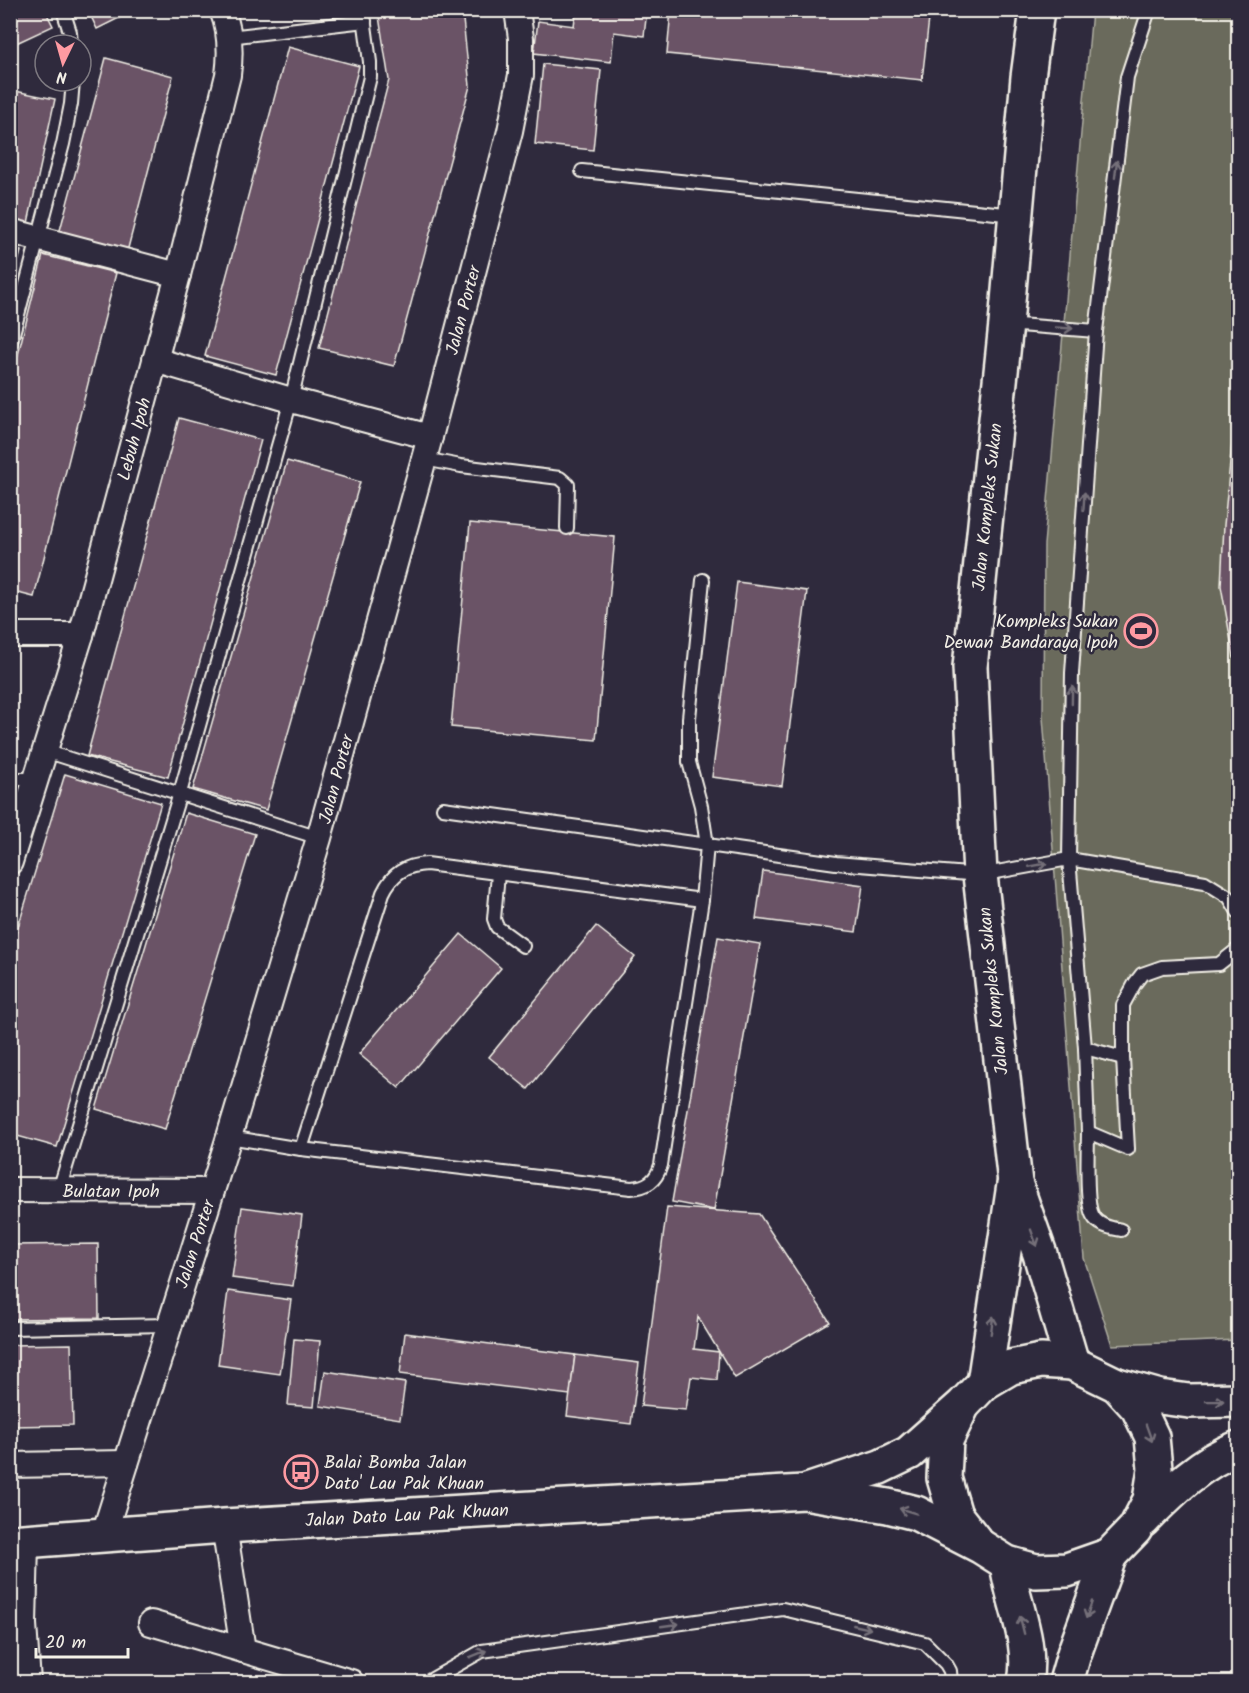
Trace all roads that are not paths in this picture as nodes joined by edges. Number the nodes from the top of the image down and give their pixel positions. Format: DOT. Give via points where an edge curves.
graph roads {
  1 [pos="63,10"];
  2 [pos="222,10"];
  3 [pos="517,10"];
  4 [pos="1037,10"];
  5 [pos="1149,10"];
  6 [pos="364,16"];
  7 [pos="70,33"];
  8 [pos="229,37"];
  9 [pos="72,93"];
  10 [pos="582,171"];
  11 [pos="1016,215"];
  12 [pos="10,231"];
  13 [pos="38,239"];
  14 [pos="178,275"];
  15 [pos="1006,324"];
  16 [pos="1096,331"];
  17 [pos="10,345"];
  18 [pos="155,360"];
  19 [pos="291,400"];
  20 [pos="427,448"];
  21 [pos="567,528"];
  22 [pos="703,580"];
  23 [pos="10,635"];
  24 [pos="81,636"];
  25 [pos="45,752"];
  26 [pos="10,779"];
  27 [pos="37,779"];
  28 [pos="180,793"];
  29 [pos="443,808"];
  30 [pos="319,838"];
  31 [pos="707,845"];
  32 [pos="1069,859"];
  33 [pos="10,862"];
  34 [pos="498,874"];
  35 [pos="980,875"];
  36 [pos="702,900"];
  37 [pos="1239,912"];
  38 [pos="523,946"];
  39 [pos="1239,949"];
  40 [pos="1085,1048"];
  41 [pos="1123,1058"];
  42 [pos="1088,1132"];
  43 [pos="229,1137"];
  44 [pos="301,1149"];
  45 [pos="1015,1183"];
  46 [pos="10,1190"];
  47 [pos="59,1190"];
  48 [pos="212,1191"];
  49 [pos="1121,1230"];
  50 [pos="170,1325"];
  51 [pos="10,1328"];
  52 [pos="1072,1363"];
  53 [pos="1117,1385"];
  54 [pos="973,1394"];
  55 [pos="1239,1400"];
  56 [pos="1239,1448"];
  57 [pos="126,1463"];
  58 [pos="10,1465"];
  59 [pos="804,1492"];
  60 [pos="224,1527"];
  61 [pos="1135,1529"];
  62 [pos="103,1537"];
  63 [pos="18,1542"];
  64 [pos="993,1554"];
  65 [pos="1110,1555"];
  66 [pos="150,1623"];
  67 [pos="17,1624"];
  68 [pos="243,1650"];
  69 [pos="28,1683"];
  70 [pos="351,1683"];
  71 [pos="427,1683"];
  72 [pos="951,1683"];
  73 [pos="1025,1683"];
  74 [pos="1066,1683"];
  1 -- 7 [label="lane"];
  2 -- 8 [label="street, Lebuh Ipoh"];
  3 -- 20 [label="street, Jalan Porter" via="521,75 515,108"];
  4 -- 11 [label="main road, Jalan Kompleks Sukan"];
  16 -- 5 [label="lane, one-way" via="1127,76"];
  6 -- 8 [label="lane"];
  6 -- 19 [label="lane" via="370,77"];
  8 -- 14 [label="street, Lebuh Ipoh" via="228,75"];
  9 -- 13 [label="lane"];
  10 -- 11 [label="lane"];
  11 -- 15 [label="main road, Jalan Kompleks Sukan"];
  12 -- 13 [label="street"];
  13 -- 14 [label="street"];
  13 -- 17 [label="lane"];
  14 -- 18 [label="street, Lebuh Ipoh"];
  15 -- 16 [label="lane, one-way"];
  15 -- 35 [label="main road, Jalan Kompleks Sukan" via="970,667"];
  32 -- 16 [label="lane, one-way" via="1072,673"];
  18 -- 19 [label="street"];
  18 -- 24 [label="street, Lebuh Ipoh"];
  19 -- 20 [label="street"];
  19 -- 28 [label="lane"];
  20 -- 21 [label="lane" via="461,466 561,478 568,485"];
  20 -- 30 [label="street, Jalan Porter"];
  22 -- 31 [label="lane" via="688,718 689,762"];
  23 -- 24 [label="street"];
  24 -- 25 [label="street, Lebuh Ipoh"];
  25 -- 27 [label="street, Lebuh Ipoh"];
  25 -- 28 [label="lane"];
  26 -- 27 [label="lane"];
  27 -- 33 [label="street, Lebuh Ipoh"];
  28 -- 30 [label="lane"];
  28 -- 47 [label="lane"];
  29 -- 31 [label="lane"];
  30 -- 43 [label="street, Jalan Porter"];
  31 -- 35 [label="lane" via="836,863"];
  31 -- 36 [label="lane"];
  35 -- 32 [label="lane, one-way"];
  32 -- 37 [label="lane" via="1205,882 1229,897"];
  32 -- 40 [label="lane"];
  34 -- 36 [label="lane"];
  34 -- 38 [label="lane" via="494,920 497,927"];
  34 -- 44 [label="lane" via="416,864 388,882"];
  35 -- 45 [label="main road, Jalan Kompleks Sukan"];
  36 -- 44 [label="lane" via="661,1165 651,1183 631,1188"];
  39 -- 41 [label="lane" via="1219,964 1162,967 1142,974 1123,1005"];
  40 -- 41 [label="lane"];
  40 -- 42 [label="lane"];
  41 -- 42 [label="lane" via="1128,1149"];
  42 -- 49 [label="lane" via="1092,1216 1101,1225"];
  43 -- 44 [label="lane"];
  43 -- 48 [label="street, Jalan Porter"];
  45 -- 52 [label="main road, Jalan Kompleks Sukan, one-way"];
  54 -- 45 [label="main road, Jalan Kompleks Sukan, one-way"];
  46 -- 47 [label="street, Bulatan Ipoh"];
  47 -- 48 [label="street, Bulatan Ipoh"];
  48 -- 50 [label="street, Jalan Porter"];
  50 -- 51 [label="lane"];
  50 -- 57 [label="street, Jalan Porter"];
  52 -- 53 [label="main road"];
  52 -- 54 [label="main road" via="1041,1361 1011,1367"];
  53 -- 55 [label="main road, one-way" via="1189,1401"];
  53 -- 61 [label="main road, one-way" via="1138,1408 1152,1437 1155,1469 1150,1500"];
  54 -- 59 [label="main road" via="909,1453 880,1467"];
  54 -- 64 [label="main road" via="946,1440 944,1478 956,1515"];
  56 -- 61 [label="main road" via="1218,1456 1184,1479"];
  57 -- 58 [label="street"];
  57 -- 62 [label="street, Jalan Porter"];
  59 -- 60 [label="main road, Jalan Dato Lau Pak Khuan"];
  64 -- 59 [label="main road, one-way" via="915,1513"];
  60 -- 62 [label="main road, Jalan Dato Lau Pak Khuan"];
  60 -- 68 [label="street"];
  61 -- 65 [label="main road"];
  62 -- 63 [label="main road, Jalan Dato Lau Pak Khuan"];
  63 -- 67 [label="street"];
  64 -- 65 [label="main road" via="1036,1571 1067,1570"];
  73 -- 64 [label="main road, one-way" via="1027,1647 1010,1586"];
  65 -- 74 [label="main road, one-way"];
  66 -- 68 [label="street"];
  67 -- 69 [label="street"];
  68 -- 70 [label="street"];
  71 -- 72 [label="lane, one-way" via="482,1651 783,1609 926,1643 946,1664"];
}
